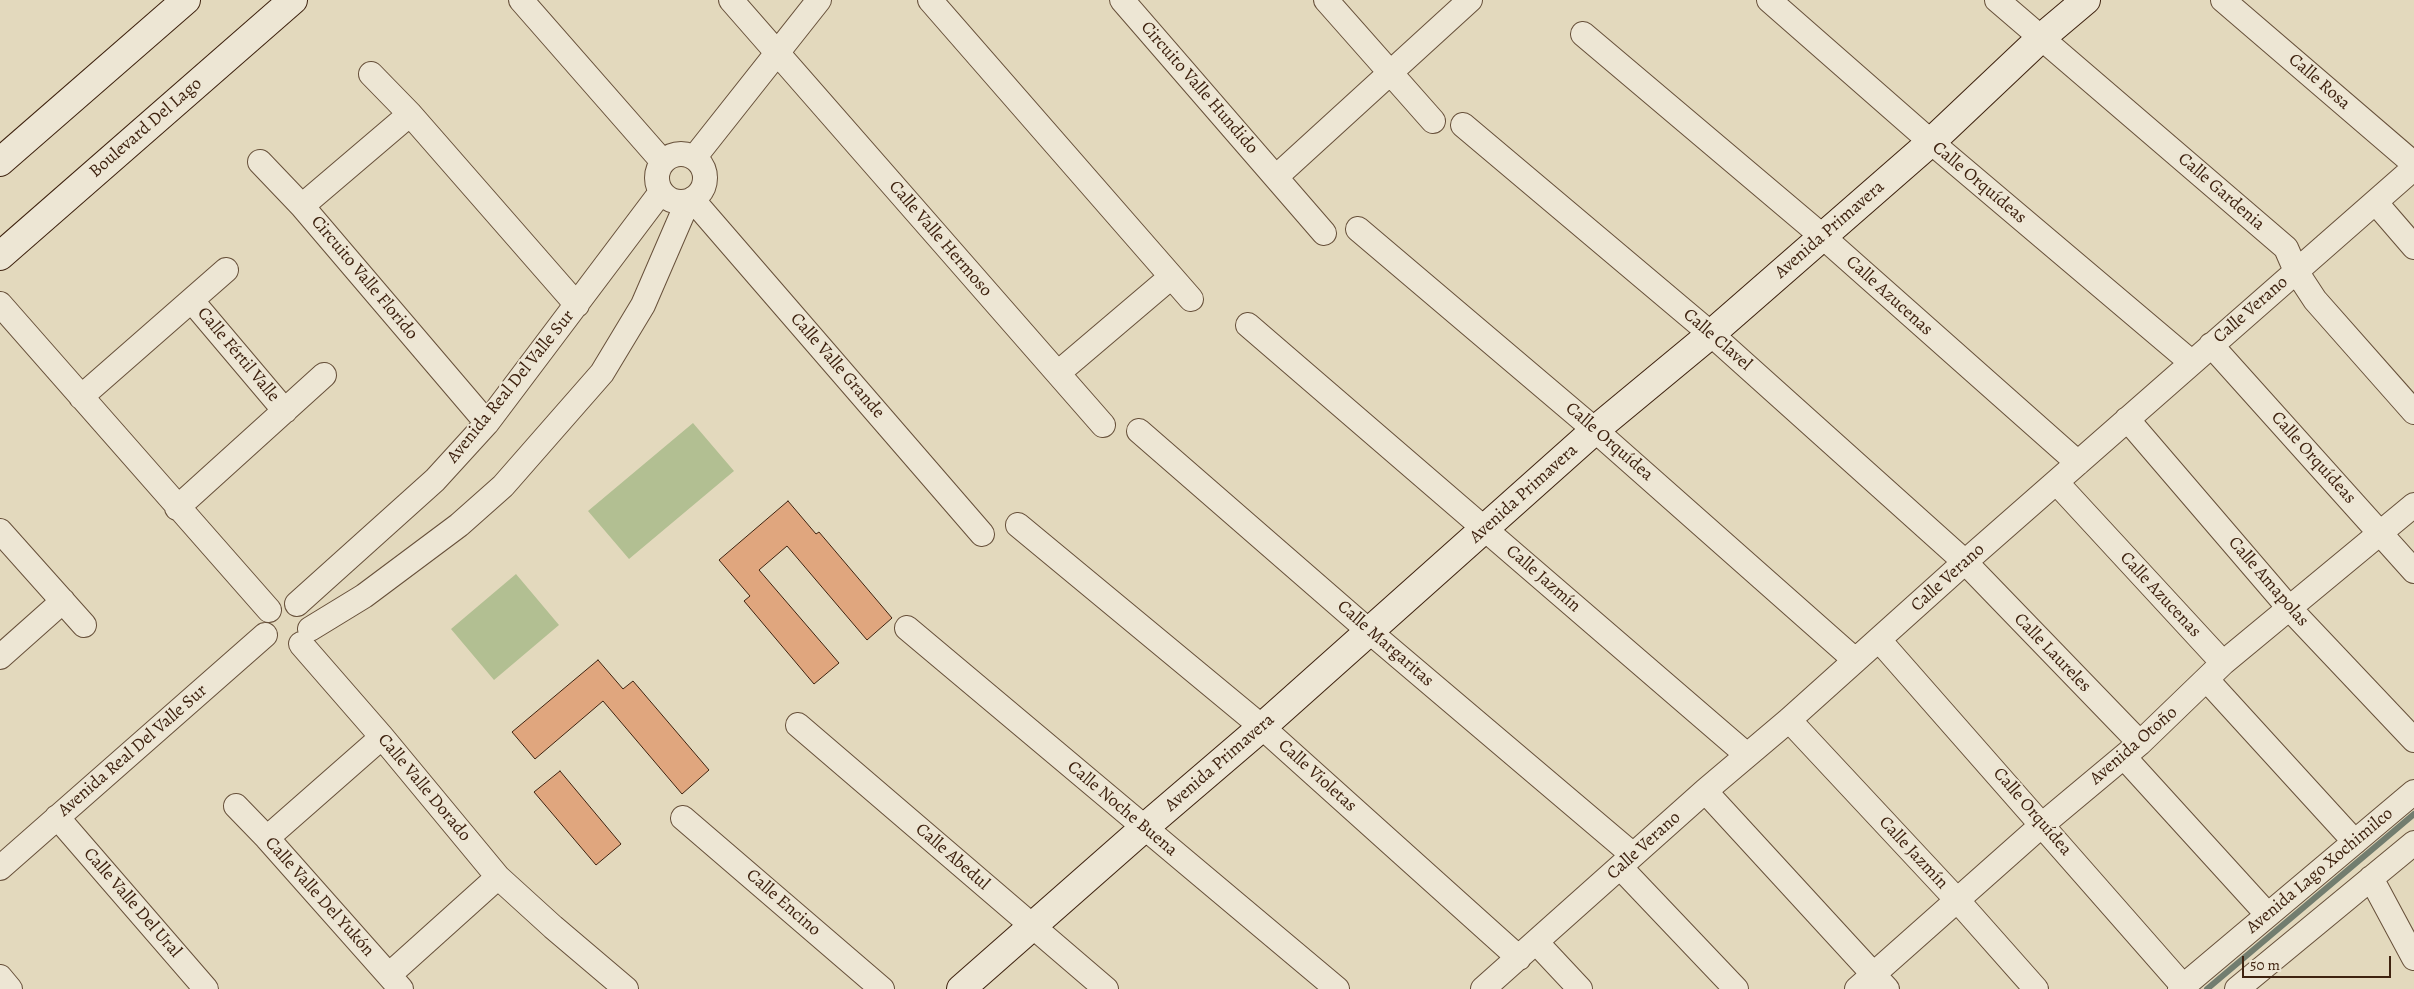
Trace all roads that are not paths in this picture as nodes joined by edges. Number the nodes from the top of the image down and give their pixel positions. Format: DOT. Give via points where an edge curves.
graph roads {
  1 [pos="186,0"];
  2 [pos="293,0"];
  3 [pos="521,0"];
  4 [pos="731,0"];
  5 [pos="819,0"];
  6 [pos="930,0"];
  7 [pos="1122,0"];
  8 [pos="1326,0"];
  9 [pos="1470,0"];
  10 [pos="1769,0"];
  11 [pos="1997,0"];
  12 [pos="2086,0"];
  13 [pos="2223,0"];
  14 [pos="1583,34"];
  15 [pos="2041,38"];
  16 [pos="777,53"];
  17 [pos="1388,73"];
  18 [pos="371,74"];
  19 [pos="410,114"];
  20 [pos="1433,121"];
  21 [pos="1463,125"];
  22 [pos="1931,142"];
  23 [pos="694,158"];
  24 [pos="0,162"];
  25 [pos="260,162"];
  26 [pos="663,162"];
  27 [pos="2414,164"];
  28 [pos="2414,168"];
  29 [pos="1276,177"];
  30 [pos="661,192"];
  31 [pos="690,200"];
  32 [pos="2376,203"];
  33 [pos="302,206"];
  34 [pos="1358,229"];
  35 [pos="1324,233"];
  36 [pos="1822,236"];
  37 [pos="2414,247"];
  38 [pos="0,256"];
  39 [pos="226,270"];
  40 [pos="2296,271"];
  41 [pos="1171,277"];
  42 [pos="1191,299"];
  43 [pos="192,301"];
  44 [pos="0,304"];
  45 [pos="577,305"];
  46 [pos="1248,325"];
  47 [pos="1711,334"];
  48 [pos="2211,345"];
  49 [pos="2192,362"];
  50 [pos="1058,373"];
  51 [pos="324,375"];
  52 [pos="81,397"];
  53 [pos="285,411"];
  54 [pos="2414,412"];
  55 [pos="2127,419"];
  56 [pos="487,423"];
  57 [pos="1103,425"];
  58 [pos="1595,430"];
  59 [pos="1139,431"];
  60 [pos="2078,463"];
  61 [pos="2056,482"];
  62 [pos="2414,505"];
  63 [pos="177,508"];
  64 [pos="1018,525"];
  65 [pos="1485,529"];
  66 [pos="0,531"];
  67 [pos="2381,533"];
  68 [pos="982,534"];
  69 [pos="1965,562"];
  70 [pos="2414,571"];
  71 [pos="63,601"];
  72 [pos="297,604"];
  73 [pos="2290,608"];
  74 [pos="269,610"];
  75 [pos="84,625"];
  76 [pos="907,628"];
  77 [pos="1370,632"];
  78 [pos="265,635"];
  79 [pos="305,636"];
  80 [pos="1879,640"];
  81 [pos="0,658"];
  82 [pos="1855,660"];
  83 [pos="2215,672"];
  84 [pos="1789,720"];
  85 [pos="798,725"];
  86 [pos="1262,727"];
  87 [pos="382,737"];
  88 [pos="2414,740"];
  89 [pos="2132,750"];
  90 [pos="1747,755"];
  91 [pos="1705,791"];
  92 [pos="2414,792"];
  93 [pos="236,806"];
  94 [pos="57,817"];
  95 [pos="683,818"];
  96 [pos="2043,824"];
  97 [pos="1144,828"];
  98 [pos="267,838"];
  99 [pos="2355,842"];
  100 [pos="2414,843"];
  101 [pos="1627,861"];
  102 [pos="0,868"];
  103 [pos="498,877"];
  104 [pos="2371,878"];
  105 [pos="1958,901"];
  106 [pos="2267,914"];
  107 [pos="1033,926"];
  108 [pos="1536,942"];
  109 [pos="1519,958"];
  110 [pos="2414,958"];
  111 [pos="0,977"];
  112 [pos="395,982"];
  113 [pos="1872,984"];
  114 [pos="2182,988"];
  115 [pos="10,989"];
  116 [pos="206,989"];
  117 [pos="626,989"];
  118 [pos="882,989"];
  119 [pos="962,989"];
  120 [pos="1106,989"];
  121 [pos="1337,989"];
  122 [pos="1483,989"];
  123 [pos="1580,989"];
  124 [pos="1736,989"];
  125 [pos="2036,989"];
  126 [pos="2237,989"];
  1 -- 24 [label="street"];
  2 -- 38 [label="street, Boulevard Del Lago"];
  3 -- 26 [label="street"];
  4 -- 16 [label="street, Calle Valle Hermoso"];
  5 -- 16 [label="street"];
  6 -- 41 [label="street"];
  7 -- 29 [label="street, Circuito Valle Hundido"];
  8 -- 17 [label="street"];
  9 -- 17 [label="street"];
  10 -- 22 [label="street, Calle Orquídeas"];
  11 -- 15 [label="street, Calle Gardenia"];
  12 -- 15 [label="street, Avenida Primavera"];
  13 -- 27 [label="street, Calle Rosa"];
  14 -- 36 [label="street, Calle Azucenas"];
  15 -- 22 [label="street, Avenida Primavera"];
  15 -- 40 [label="street, Calle Gardenia" via="2286,248"];
  16 -- 23 [label="street"];
  16 -- 50 [label="street, Calle Valle Hermoso"];
  17 -- 20 [label="street"];
  17 -- 29 [label="street"];
  18 -- 19 [label="street"];
  19 -- 33 [label="street, Circuito Valle Florido"];
  19 -- 45 [label="street"];
  21 -- 47 [label="street, Calle Clavel"];
  22 -- 36 [label="street, Avenida Primavera"];
  22 -- 49 [label="street, Calle Orquídeas"];
  23 -- 26 [label="street" via="684,154"];
  23 -- 31 [label="street" via="705,174 700,193"];
  25 -- 33 [label="street"];
  26 -- 30 [label="street" via="657,182"];
  28 -- 32 [label="street, Calle Verano"];
  29 -- 35 [label="street, Circuito Valle Hundido"];
  30 -- 31 [label="street" via="673,201"];
  30 -- 45 [label="street, Avenida Real Del Valle Sur"];
  31 -- 68 [label="street, Calle Valle Grande"];
  31 -- 79 [label="street" via="643,305 602,373 516,472 459,525"];
  32 -- 37 [label="street"];
  32 -- 40 [label="street, Calle Verano"];
  33 -- 56 [label="street, Circuito Valle Florido"];
  34 -- 58 [label="street, Calle Orquídea"];
  36 -- 47 [label="street, Avenida Primavera"];
  36 -- 60 [label="street, Calle Azucenas"];
  39 -- 43 [label="street"];
  40 -- 48 [label="street, Calle Verano"];
  40 -- 54 [label="street, Calle Gardenia" via="2315,300"];
  41 -- 42 [label="street"];
  41 -- 50 [label="street"];
  43 -- 52 [label="street, Calle Fértil Valle"];
  43 -- 53 [label="street, Calle Fértil Valle"];
  44 -- 52 [label="street"];
  45 -- 56 [label="street, Avenida Real Del Valle Sur"];
  46 -- 65 [label="street, Calle Jazmín"];
  47 -- 58 [label="street, Avenida Primavera"];
  47 -- 69 [label="street, Calle Clavel"];
  48 -- 49 [label="street, Calle Verano"];
  48 -- 67 [label="street, Calle Orquídeas"];
  49 -- 55 [label="street, Calle Verano"];
  50 -- 57 [label="street, Calle Valle Hermoso"];
  51 -- 53 [label="street"];
  52 -- 63 [label="street"];
  53 -- 63 [label="street, Calle Fértil Valle"];
  55 -- 60 [label="street, Calle Verano"];
  55 -- 73 [label="street, Calle Amapolas"];
  56 -- 72 [label="street, Avenida Real Del Valle Sur" via="435,480"];
  58 -- 65 [label="street, Avenida Primavera"];
  58 -- 82 [label="street, Calle Orquídea"];
  59 -- 77 [label="street, Calle Margaritas"];
  60 -- 61 [label="street, Calle Verano"];
  61 -- 69 [label="street, Calle Verano"];
  61 -- 83 [label="street, Calle Azucenas"];
  62 -- 67 [label="street, Avenida Otoño"];
  63 -- 74 [label="street"];
  64 -- 86 [label="street, Calle Violetas"];
  65 -- 77 [label="street, Avenida Primavera"];
  65 -- 90 [label="street, Calle Jazmín"];
  66 -- 71 [label="street"];
  67 -- 70 [label="street, Calle Orquídeas"];
  67 -- 73 [label="street, Avenida Otoño"];
  69 -- 80 [label="street, Calle Verano"];
  69 -- 89 [label="street, Calle Laureles"];
  71 -- 75 [label="street"];
  71 -- 81 [label="street"];
  72 -- 74 [label="street" via="277,604"];
  72 -- 79 [label="street" via="307,615"];
  73 -- 83 [label="street, Avenida Otoño"];
  73 -- 88 [label="street, Calle Amapolas"];
  74 -- 78 [label="street" via="263,627"];
  76 -- 97 [label="street, Calle Noche Buena"];
  77 -- 86 [label="street, Avenida Primavera"];
  77 -- 101 [label="street, Calle Margaritas"];
  78 -- 79 [label="street" via="275,645 288,648"];
  78 -- 94 [label="street, Avenida Real Del Valle Sur"];
  79 -- 87 [label="street, Calle Valle Dorado"];
  80 -- 82 [label="street, Calle Verano"];
  80 -- 96 [label="street, Calle Orquídea"];
  82 -- 84 [label="street, Calle Verano"];
  83 -- 89 [label="street, Avenida Otoño"];
  83 -- 99 [label="street, Calle Azucenas"];
  84 -- 90 [label="street, Calle Verano"];
  84 -- 105 [label="street, Calle Jazmín"];
  85 -- 107 [label="street, Calle Abedul"];
  86 -- 97 [label="street, Avenida Primavera"];
  86 -- 109 [label="street, Calle Violetas"];
  87 -- 98 [label="street"];
  87 -- 103 [label="street, Calle Valle Dorado"];
  89 -- 96 [label="street, Avenida Otoño"];
  89 -- 106 [label="street, Calle Laureles"];
  90 -- 91 [label="street, Calle Verano"];
  91 -- 101 [label="street, Calle Verano"];
  91 -- 113 [label="street"];
  92 -- 99 [label="street, Avenida Lago Xochimilco"];
  93 -- 98 [label="street, Calle Valle Del Yukón"];
  94 -- 102 [label="street, Avenida Real Del Valle Sur"];
  94 -- 116 [label="street, Calle Valle Del Ural"];
  95 -- 118 [label="street, Calle Encino"];
  96 -- 105 [label="street, Avenida Otoño"];
  96 -- 114 [label="street, Calle Orquídea"];
  97 -- 107 [label="street, Avenida Primavera"];
  97 -- 121 [label="street, Calle Noche Buena"];
  98 -- 112 [label="street, Calle Valle Del Yukón"];
  99 -- 106 [label="street, Avenida Lago Xochimilco"];
  100 -- 104 [label="street, Avenida Lago Xochimilco"];
  101 -- 108 [label="street, Calle Verano"];
  101 -- 124 [label="street, Calle Margaritas"];
  103 -- 112 [label="street"];
  103 -- 117 [label="street, Calle Valle Dorado"];
  104 -- 110 [label="street"];
  104 -- 126 [label="street, Avenida Lago Xochimilco"];
  105 -- 113 [label="street, Avenida Otoño"];
  105 -- 125 [label="street, Calle Jazmín"];
  106 -- 114 [label="street, Avenida Lago Xochimilco"];
  107 -- 119 [label="street, Avenida Primavera"];
  107 -- 120 [label="street, Calle Abedul"];
  108 -- 109 [label="street, Calle Verano"];
  108 -- 123 [label="street"];
  109 -- 122 [label="street, Calle Verano"];
  111 -- 115 [label="street"];
}
